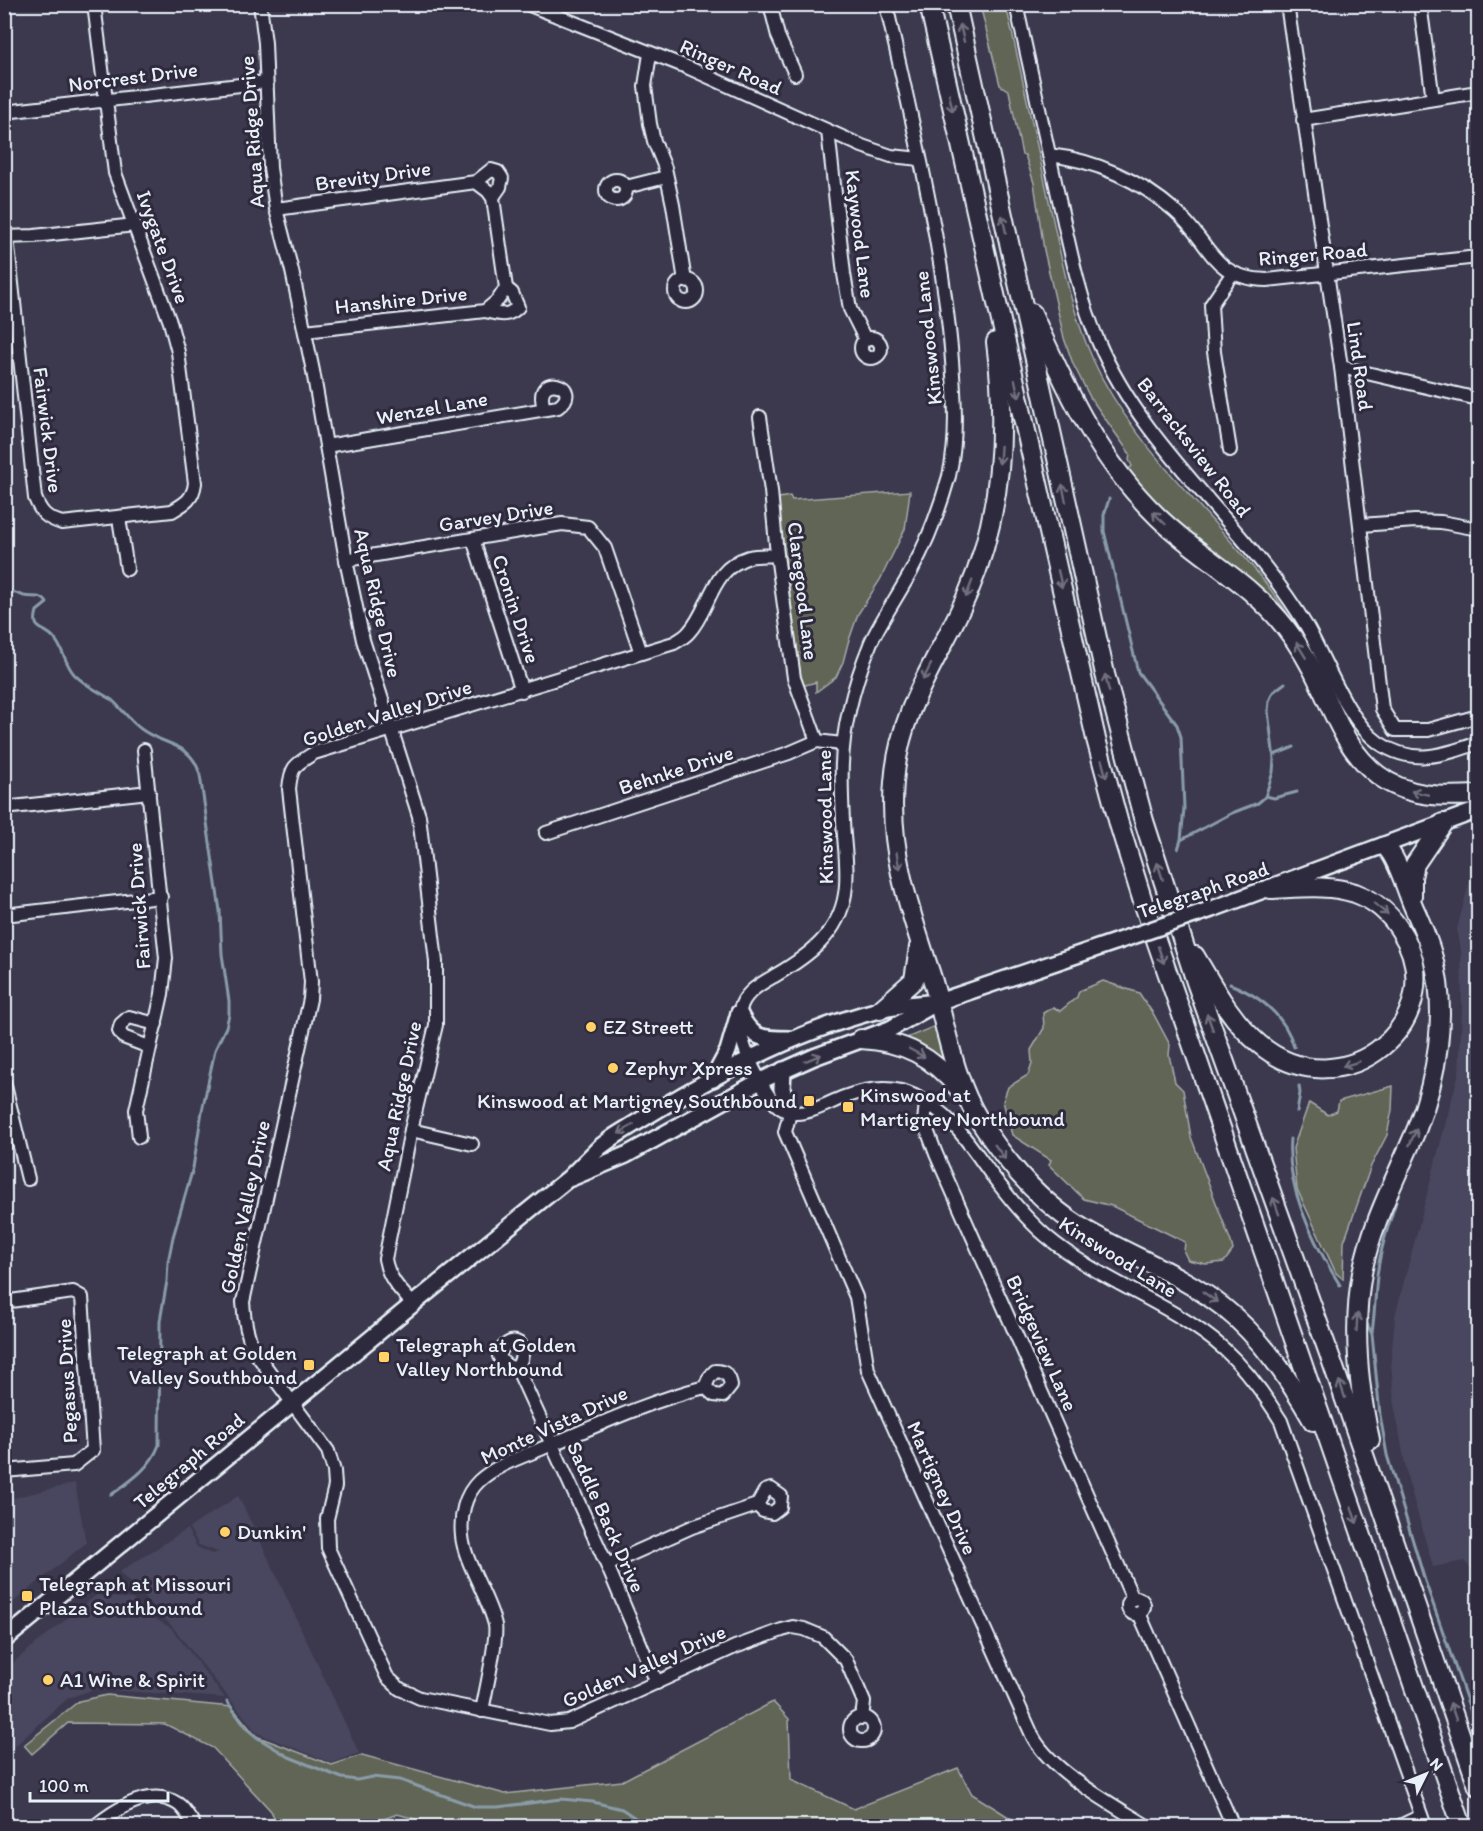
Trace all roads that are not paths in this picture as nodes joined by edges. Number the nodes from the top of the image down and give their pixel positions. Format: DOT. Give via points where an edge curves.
graph roads {
  1 [pos="94,4"];
  2 [pos="260,4"];
  3 [pos="527,4"];
  4 [pos="770,4"];
  5 [pos="886,4"];
  6 [pos="929,4"];
  7 [pos="956,4"];
  8 [pos="1016,4"];
  9 [pos="1287,4"];
  10 [pos="1420,4"];
  11 [pos="650,54"];
  12 [pos="795,74"];
  13 [pos="266,82"];
  14 [pos="1479,92"];
  15 [pos="1432,99"];
  16 [pos="105,100"];
  17 [pos="4,112"];
  18 [pos="1303,120"];
  19 [pos="828,131"];
  20 [pos="1049,155"];
  21 [pos="920,159"];
  22 [pos="666,177"];
  23 [pos="476,182"];
  24 [pos="626,187"];
  25 [pos="492,197"];
  26 [pos="276,208"];
  27 [pos="135,225"];
  28 [pos="6,237"];
  29 [pos="984,250"];
  30 [pos="1479,257"];
  31 [pos="1232,274"];
  32 [pos="1327,274"];
  33 [pos="684,281"];
  34 [pos="1017,281"];
  35 [pos="506,288"];
  36 [pos="485,311"];
  37 [pos="305,330"];
  38 [pos="865,339"];
  39 [pos="1341,367"];
  40 [pos="1479,399"];
  41 [pos="544,408"];
  42 [pos="760,417"];
  43 [pos="326,446"];
  44 [pos="1230,450"];
  45 [pos="119,518"];
  46 [pos="1361,525"];
  47 [pos="1479,529"];
  48 [pos="473,539"];
  49 [pos="777,555"];
  50 [pos="345,560"];
  51 [pos="127,569"];
  52 [pos="641,653"];
  53 [pos="522,691"];
  54 [pos="1479,716"];
  55 [pos="391,730"];
  56 [pos="817,741"];
  57 [pos="1479,742"];
  58 [pos="842,744"];
  59 [pos="144,750"];
  60 [pos="149,792"];
  61 [pos="1479,795"];
  62 [pos="4,808"];
  63 [pos="1479,810"];
  64 [pos="1443,823"];
  65 [pos="546,833"];
  66 [pos="1385,846"];
  67 [pos="1269,889"];
  68 [pos="160,897"];
  69 [pos="1412,904"];
  70 [pos="4,915"];
  71 [pos="1178,926"];
  72 [pos="920,942"];
  73 [pos="938,1002"];
  74 [pos="880,1010"];
  75 [pos="739,1013"];
  76 [pos="156,1024"];
  77 [pos="861,1039"];
  78 [pos="795,1040"];
  79 [pos="149,1047"];
  80 [pos="750,1060"];
  81 [pos="783,1070"];
  82 [pos="714,1079"];
  83 [pos="760,1081"];
  84 [pos="4,1082"];
  85 [pos="964,1095"];
  86 [pos="926,1102"];
  87 [pos="790,1113"];
  88 [pos="411,1130"];
  89 [pos="139,1137"];
  90 [pos="472,1144"];
  91 [pos="569,1178"];
  92 [pos="28,1179"];
  93 [pos="4,1302"];
  94 [pos="412,1304"];
  95 [pos="518,1368"];
  96 [pos="705,1387"];
  97 [pos="292,1403"];
  98 [pos="553,1444"];
  99 [pos="1335,1460"];
  100 [pos="4,1471"];
  101 [pos="1381,1504"];
  102 [pos="757,1505"];
  103 [pos="607,1565"];
  104 [pos="4,1640"];
  105 [pos="657,1683"];
  106 [pos="482,1711"];
  107 [pos="862,1718"];
  108 [pos="1479,1786"];
  109 [pos="1423,1821"];
  110 [pos="193,1823"];
  111 [pos="95,1827"];
  112 [pos="1147,1827"];
  113 [pos="1233,1827"];
  114 [pos="1400,1827"];
  115 [pos="1462,1827"];
  1 -- 16 [label="street, Ivygate Drive"];
  2 -- 13 [label="street, Aqua Ridge Drive"];
  3 -- 11 [label="street, Ringer Road"];
  4 -- 12 [label="street" via="778,36"];
  5 -- 21 [label="street, Kinswood Lane"];
  6 -- 29 [label="highway, one-way"];
  34 -- 7 [label="highway, one-way"];
  8 -- 20 [label="street, Barracksview Road"];
  9 -- 18 [label="street, Lind Road"];
  10 -- 15 [label="street"];
  11 -- 19 [label="street, Ringer Road"];
  11 -- 22 [label="street" via="645,86 650,124"];
  13 -- 16 [label="street, Norcrest Drive"];
  13 -- 26 [label="street, Aqua Ridge Drive"];
  14 -- 15 [label="street"];
  15 -- 18 [label="street"];
  16 -- 17 [label="street, Norcrest Drive"];
  16 -- 27 [label="street, Ivygate Drive" via="116,172"];
  18 -- 32 [label="street, Lind Road"];
  19 -- 21 [label="street, Ringer Road" via="891,156"];
  19 -- 38 [label="street, Kaywood Lane" via="850,309"];
  20 -- 31 [label="street, Ringer Road" via="1098,166 1159,198 1186,221"];
  20 -- 57 [label="street, Barracksview Road" via="1087,312 1123,392 1289,599 1360,724 1382,745 1411,757 1436,757"];
  21 -- 58 [label="street, Kinswood Lane" via="947,308 955,419 951,470 926,541 872,640"];
  22 -- 24 [label="street"];
  22 -- 33 [label="street"];
  23 -- 25 [label="street"];
  23 -- 25 [label="street, Brevity Drive" via="491,170 498,172 502,178 500,187"];
  23 -- 26 [label="street, Brevity Drive"];
  25 -- 35 [label="street, Brevity Drive"];
  26 -- 37 [label="street, Aqua Ridge Drive"];
  27 -- 28 [label="street"];
  27 -- 45 [label="street, Ivygate Drive" via="178,352 195,483 188,502 172,511"];
  28 -- 45 [label="street, Fairwick Drive" via="39,508 45,517 62,522"];
  29 -- 72 [label="highway, one-way" via="1002,402 996,494 969,590 910,709 894,783 896,851"];
  29 -- 99 [label="highway, one-way" via="1119,824"];
  30 -- 32 [label="street, Ringer Road"];
  31 -- 32 [label="street, Ringer Road" via="1267,280"];
  31 -- 44 [label="street" via="1211,305 1214,352"];
  32 -- 39 [label="street, Lind Road"];
  61 -- 34 [label="highway, one-way" via="1448,797 1402,789 1380,777 1360,759 1304,654 1284,626 1247,588 1158,517 1111,463 1074,403"];
  71 -- 34 [label="highway, one-way" via="1117,723"];
  35 -- 36 [label="street, Hanshire Drive"];
  35 -- 36 [label="street, Brevity Drive" via="518,307 503,315"];
  36 -- 37 [label="street, Hanshire Drive"];
  37 -- 43 [label="street, Aqua Ridge Drive"];
  39 -- 40 [label="street"];
  39 -- 46 [label="street, Lind Road"];
  41 -- 43 [label="street, Wenzel Lane"];
  42 -- 49 [label="street, Claregood Lane"];
  43 -- 50 [label="street, Aqua Ridge Drive"];
  45 -- 51 [label="street"];
  46 -- 47 [label="street" via="1416,521"];
  46 -- 54 [label="street, Lind Road" via="1382,709 1395,730 1428,730"];
  48 -- 50 [label="street, Garvey Drive"];
  48 -- 52 [label="street, Garvey Drive" via="562,524 588,527 605,548"];
  48 -- 53 [label="street, Cronin Drive"];
  49 -- 52 [label="street, Golden Valley Drive" via="751,557 736,564 713,588 688,634 674,643"];
  49 -- 56 [label="street, Claregood Lane" via="794,678"];
  50 -- 55 [label="street, Aqua Ridge Drive" via="363,640"];
  52 -- 53 [label="street, Golden Valley Drive"];
  53 -- 55 [label="street, Golden Valley Drive"];
  55 -- 88 [label="street, Aqua Ridge Drive" via="419,816 436,962 435,1025"];
  55 -- 97 [label="street, Golden Valley Drive" via="314,753 290,773 310,999 243,1302 247,1336 254,1352"];
  56 -- 58 [label="street"];
  56 -- 65 [label="street, Behnke Drive"];
  58 -- 75 [label="street, Kinswood Lane" via="846,875 840,914 815,949 752,991"];
  59 -- 60 [label="street, Fairwick Drive"];
  60 -- 62 [label="street"];
  60 -- 68 [label="street, Fairwick Drive"];
  63 -- 64 [label="main road, Telegraph Road"];
  64 -- 66 [label="main road, Telegraph Road"];
  64 -- 69 [label="highway" via="1415,864"];
  66 -- 67 [label="main road, Telegraph Road"];
  66 -- 69 [label="highway" via="1395,860"];
  67 -- 71 [label="highway, one-way" via="1327,888 1357,894 1386,912 1404,936 1415,975 1412,999 1398,1031 1373,1054 1353,1064 1320,1069 1298,1066 1268,1051 1232,1015"];
  67 -- 73 [label="main road, Telegraph Road, bridge"];
  68 -- 70 [label="street"];
  68 -- 76 [label="street, Fairwick Drive" via="166,958"];
  101 -- 69 [label="highway, one-way" via="1359,1379 1357,1324 1362,1273 1374,1226 1416,1129 1436,1051 1439,1008 1434,960"];
  101 -- 71 [label="highway, one-way"];
  72 -- 73 [label="highway"];
  72 -- 74 [label="highway" via="914,980"];
  73 -- 74 [label="main road, Telegraph Road"];
  73 -- 77 [label="main road, Telegraph Road" via="890,1029"];
  73 -- 85 [label="highway"];
  74 -- 78 [label="main road, Telegraph Road"];
  75 -- 78 [label="main road" via="745,1025 759,1037"];
  75 -- 80 [label="street" via="740,1031"];
  75 -- 82 [label="main road" via="728,1051"];
  76 -- 79 [label="street, Fairwick Drive"];
  76 -- 79 [label="street" via="129,1017 121,1024 119,1031 123,1037"];
  81 -- 77 [label="main road, Telegraph Road, one-way"];
  77 -- 85 [label="highway, one-way" via="881,1040 919,1053 939,1067"];
  78 -- 80 [label="main road, Telegraph Road"];
  79 -- 89 [label="street, Fairwick Drive" via="136,1110"];
  80 -- 82 [label="main road, Telegraph Road"];
  80 -- 83 [label="street"];
  81 -- 83 [label="main road, Telegraph Road"];
  81 -- 87 [label="main road" via="782,1089"];
  82 -- 91 [label="main road, Telegraph Road, one-way" via="615,1136"];
  83 -- 87 [label="street" via="773,1102"];
  83 -- 91 [label="main road, Telegraph Road" via="627,1155"];
  84 -- 92 [label="street"];
  85 -- 99 [label="highway, one-way" via="1010,1165 1048,1203 1089,1232 1213,1299 1257,1338 1286,1375"];
  86 -- 87 [label="street, Kinswood Lane" via="909,1093 885,1089 843,1098 805,1114"];
  86 -- 109 [label="street, Kinswood Lane" via="957,1128 1012,1202 1046,1236 1087,1266 1199,1331 1245,1370 1264,1394 1281,1421 1294,1455"];
  86 -- 113 [label="street, Bridgeview Lane" via="924,1122 936,1154 1133,1599 1143,1602 1139,1613"];
  87 -- 112 [label="street, Martigney Drive" via="785,1132 856,1297 868,1370 1033,1737 1058,1767"];
  88 -- 90 [label="street"];
  88 -- 94 [label="street, Aqua Ridge Drive" via="385,1259 391,1279"];
  91 -- 94 [label="main road, Telegraph Road"];
  93 -- 100 [label="street, Pegasus Drive" via="74,1292 82,1297 93,1450 74,1465"];
  94 -- 97 [label="main road, Telegraph Road"];
  95 -- 98 [label="street, Saddle Back Drive"];
  96 -- 98 [label="street, Monte Vista Drive" via="637,1407"];
  97 -- 104 [label="main road, Telegraph Road"];
  97 -- 106 [label="street, Golden Valley Drive" via="328,1451 334,1486 327,1519 328,1548 387,1677 410,1695"];
  98 -- 103 [label="street, Saddle Back Drive"];
  98 -- 106 [label="street, Monte Vista Drive" via="503,1465 480,1480 464,1507 462,1540 496,1628"];
  99 -- 115 [label="highway, one-way"];
  108 -- 101 [label="highway, one-way"];
  102 -- 103 [label="street" via="692,1527"];
  103 -- 105 [label="street, Saddle Back Drive"];
  105 -- 106 [label="street, Golden Valley Drive" via="560,1724"];
  105 -- 107 [label="street, Golden Valley Drive" via="754,1639 782,1629 804,1629 823,1637 846,1660 864,1702"];
  109 -- 114 [label="street"];
  110 -- 111 [label="street" via="179,1805 150,1799 130,1802"];
}
